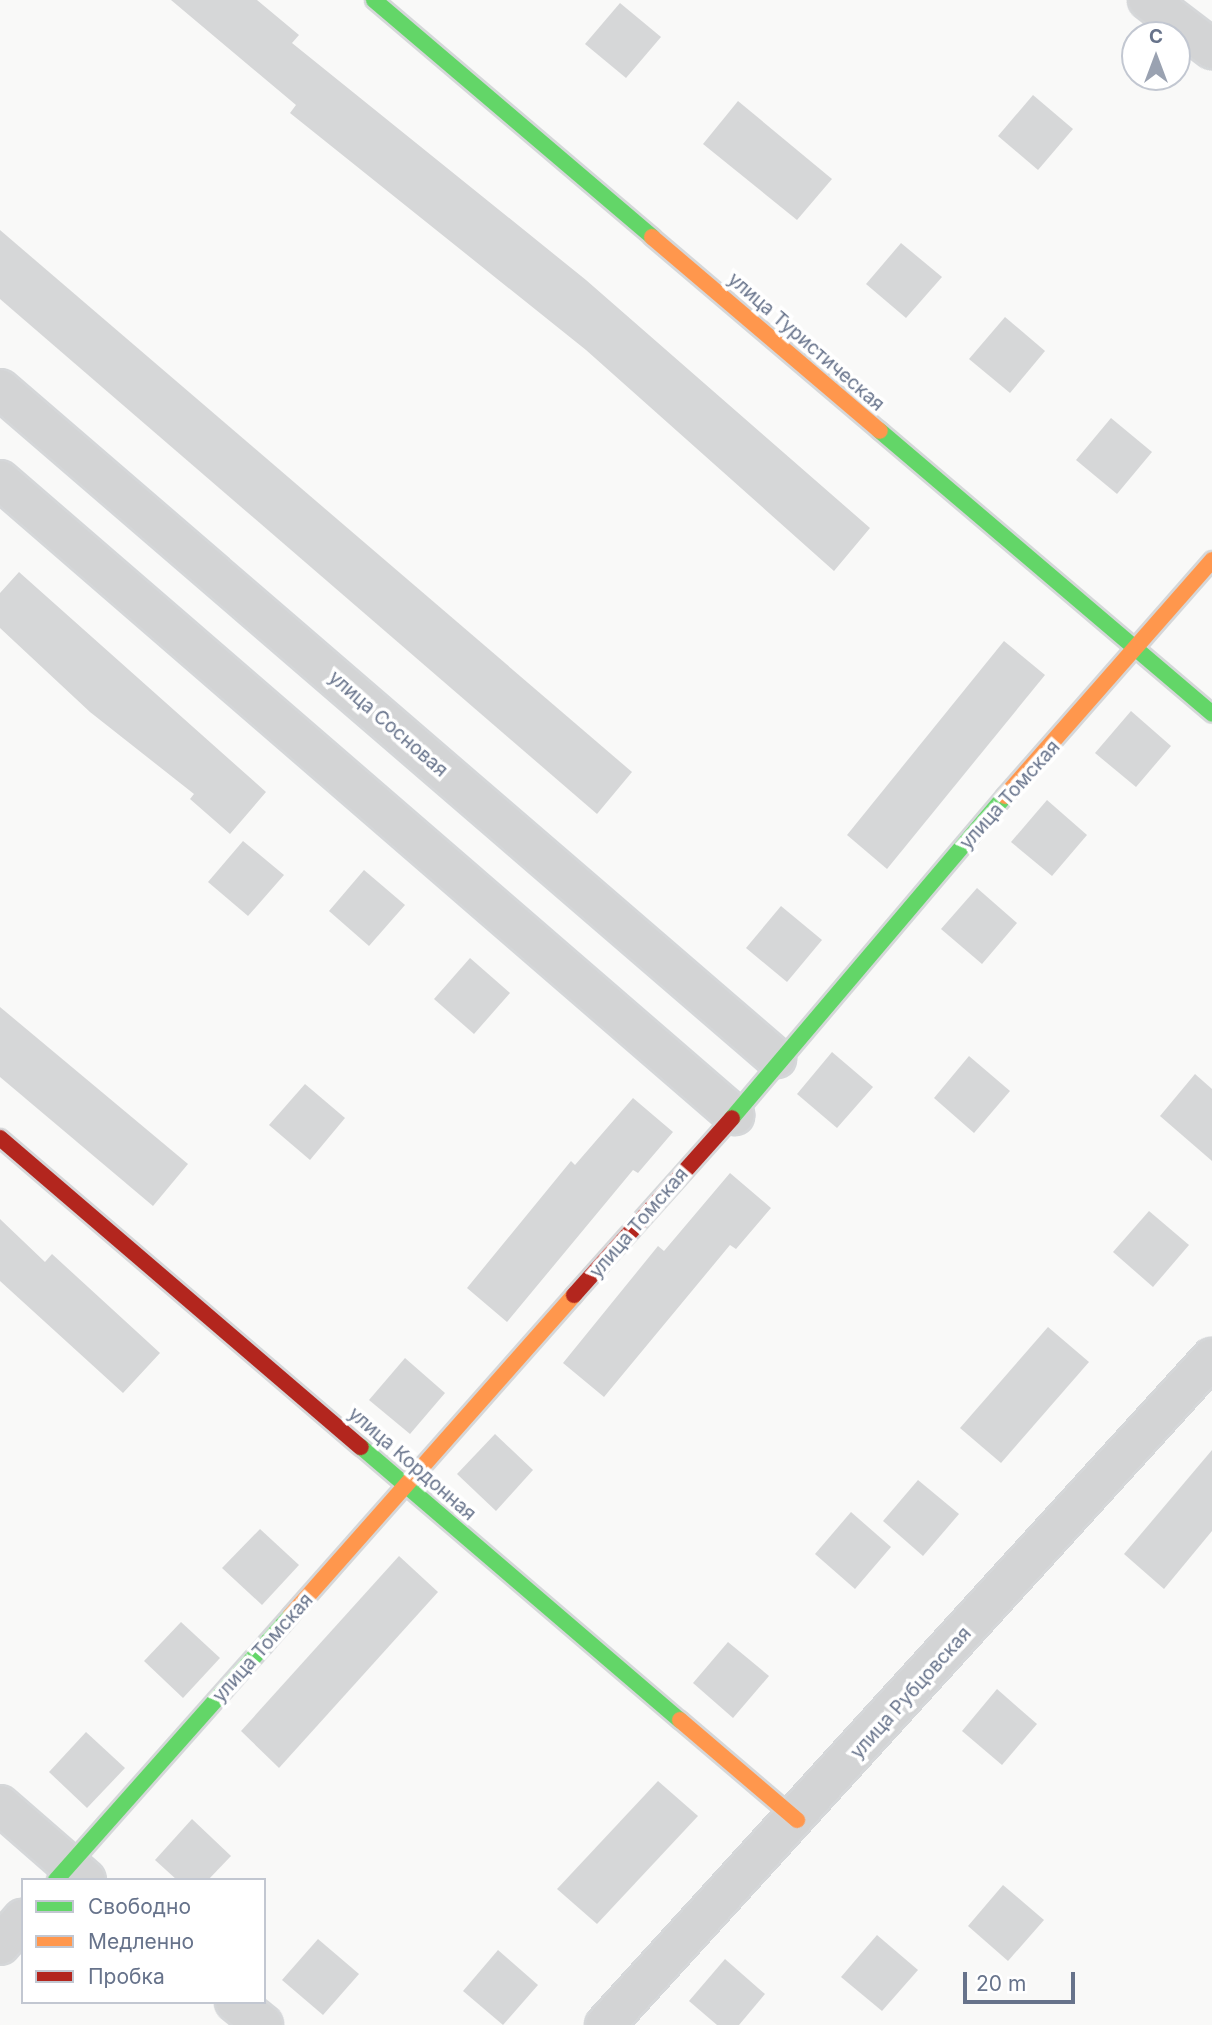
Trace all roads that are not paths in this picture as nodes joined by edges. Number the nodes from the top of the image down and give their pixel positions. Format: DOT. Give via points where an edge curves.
graph roads {
  1 [pos="374,0"];
  2 [pos="1148,0"];
  3 [pos="1212,49"];
  4 [pos="0,389"];
  5 [pos="0,480"];
  6 [pos="1212,560"];
  7 [pos="1136,654"];
  8 [pos="1212,714"];
  9 [pos="776,1058"];
  10 [pos="734,1115"];
  11 [pos="0,1139"];
  12 [pos="1212,1358"];
  13 [pos="406,1488"];
  14 [pos="0,1805"];
  15 [pos="797,1821"];
  16 [pos="70,1875"];
  17 [pos="21,1921"];
  18 [pos="0,1945"];
  19 [pos="237,2004"];
  20 [pos="263,2025"];
  21 [pos="605,2025"];
  1 -- 7 [label="street, улица Туристическая"];
  2 -- 3 [label="street"];
  4 -- 9 [label="street, улица Сосновая"];
  5 -- 10 [label="street"];
  6 -- 7 [label="street, улица Томская"];
  7 -- 8 [label="street, улица Туристическая"];
  7 -- 9 [label="street, улица Томская"];
  9 -- 10 [label="street, улица Томская"];
  10 -- 13 [label="street, улица Томская"];
  11 -- 13 [label="street, улица Кордонная"];
  12 -- 15 [label="street, улица Рубцовская"];
  13 -- 15 [label="street, улица Кордонная"];
  13 -- 16 [label="street, улица Томская"];
  14 -- 16 [label="street"];
  15 -- 21 [label="street, улица Рубцовская"];
  17 -- 18 [label="street"];
  19 -- 20 [label="street"];
}
